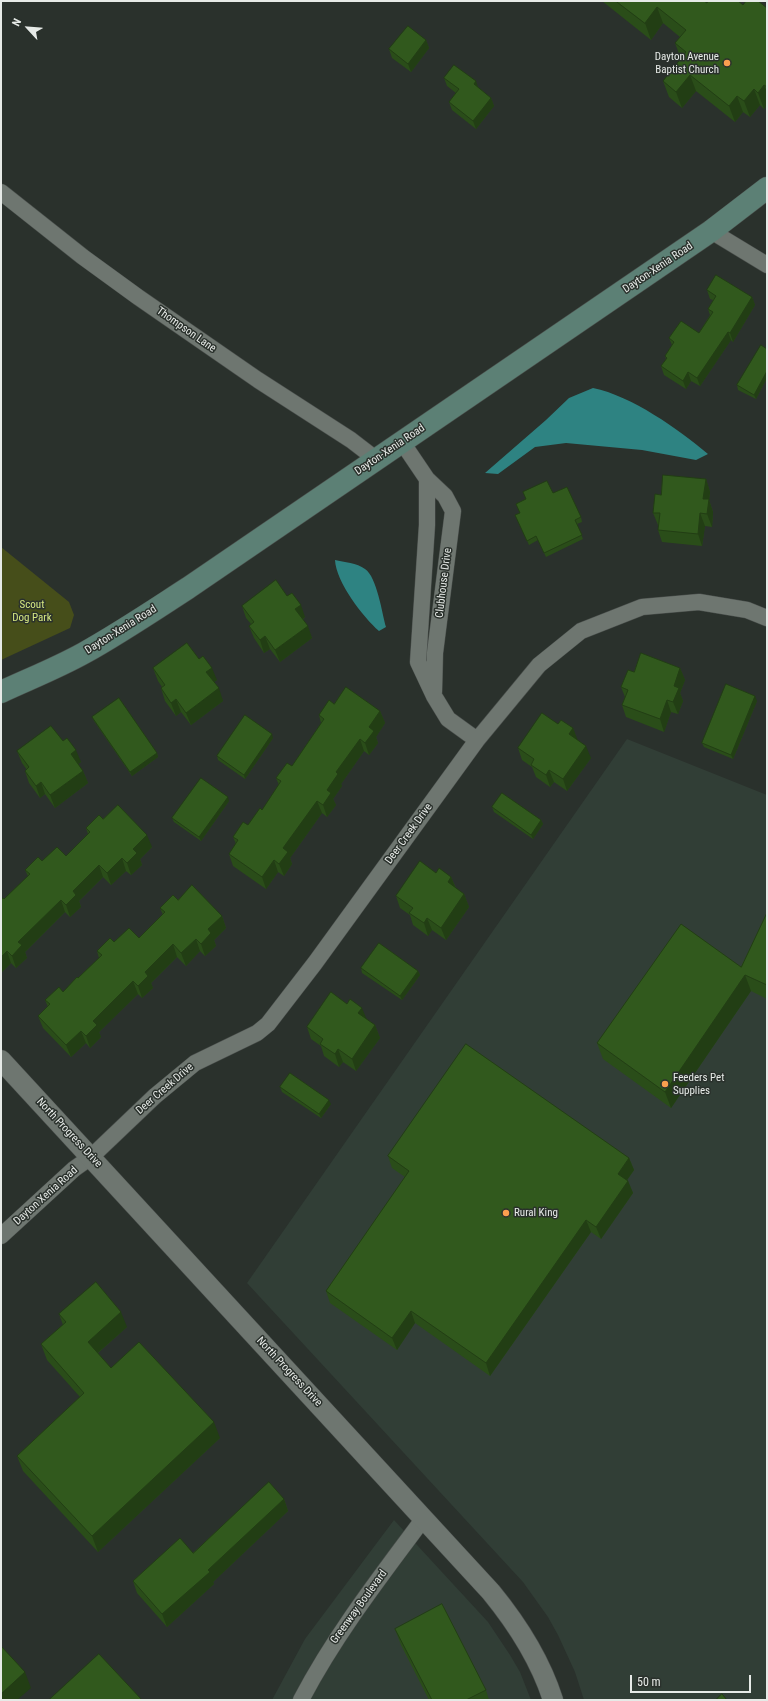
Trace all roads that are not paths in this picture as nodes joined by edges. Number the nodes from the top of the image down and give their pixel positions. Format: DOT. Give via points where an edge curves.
graph roads {
  1 [pos="767,188"];
  2 [pos="1,192"];
  3 [pos="711,231"];
  4 [pos="767,265"];
  5 [pos="402,442"];
  6 [pos="377,460"];
  7 [pos="428,479"];
  8 [pos="767,618"];
  9 [pos="1,692"];
  10 [pos="434,696"];
  11 [pos="477,740"];
  12 [pos="1,1060"];
  13 [pos="91,1157"];
  14 [pos="1,1236"];
  15 [pos="424,1518"];
  16 [pos="300,1700"];
  17 [pos="553,1700"];
  1 -- 3 [label="main road, Dayton-Xenia Road"];
  2 -- 6 [label="street, Thompson Lane" via="138,297"];
  3 -- 4 [label="street"];
  3 -- 5 [label="main road, Dayton-Xenia Road"];
  5 -- 6 [label="main road, Dayton-Xenia Road"];
  5 -- 7 [label="street, Clubhouse Drive"];
  6 -- 9 [label="main road, Dayton-Xenia Road" via="115,635 51,670"];
  7 -- 10 [label="street, Clubhouse Drive" via="418,662"];
  7 -- 10 [label="street, Clubhouse Drive" via="445,496 453,511 435,653"];
  8 -- 11 [label="street, Deer Creek Drive" via="747,610 699,602 642,607 581,631 539,665"];
  10 -- 11 [label="street, Clubhouse Drive" via="448,719"];
  11 -- 13 [label="street, Deer Creek Drive" via="268,1024 257,1033 195,1063 155,1096"];
  12 -- 13 [label="street, North Progress Drive"];
  13 -- 14 [label="street, Dayton Xenia Road" via="74,1169"];
  13 -- 15 [label="street, North Progress Drive"];
  15 -- 16 [label="street, Greenway Boulevard" via="342,1628"];
  15 -- 17 [label="street, North Progress Drive" via="508,1612 530,1646"];
}
